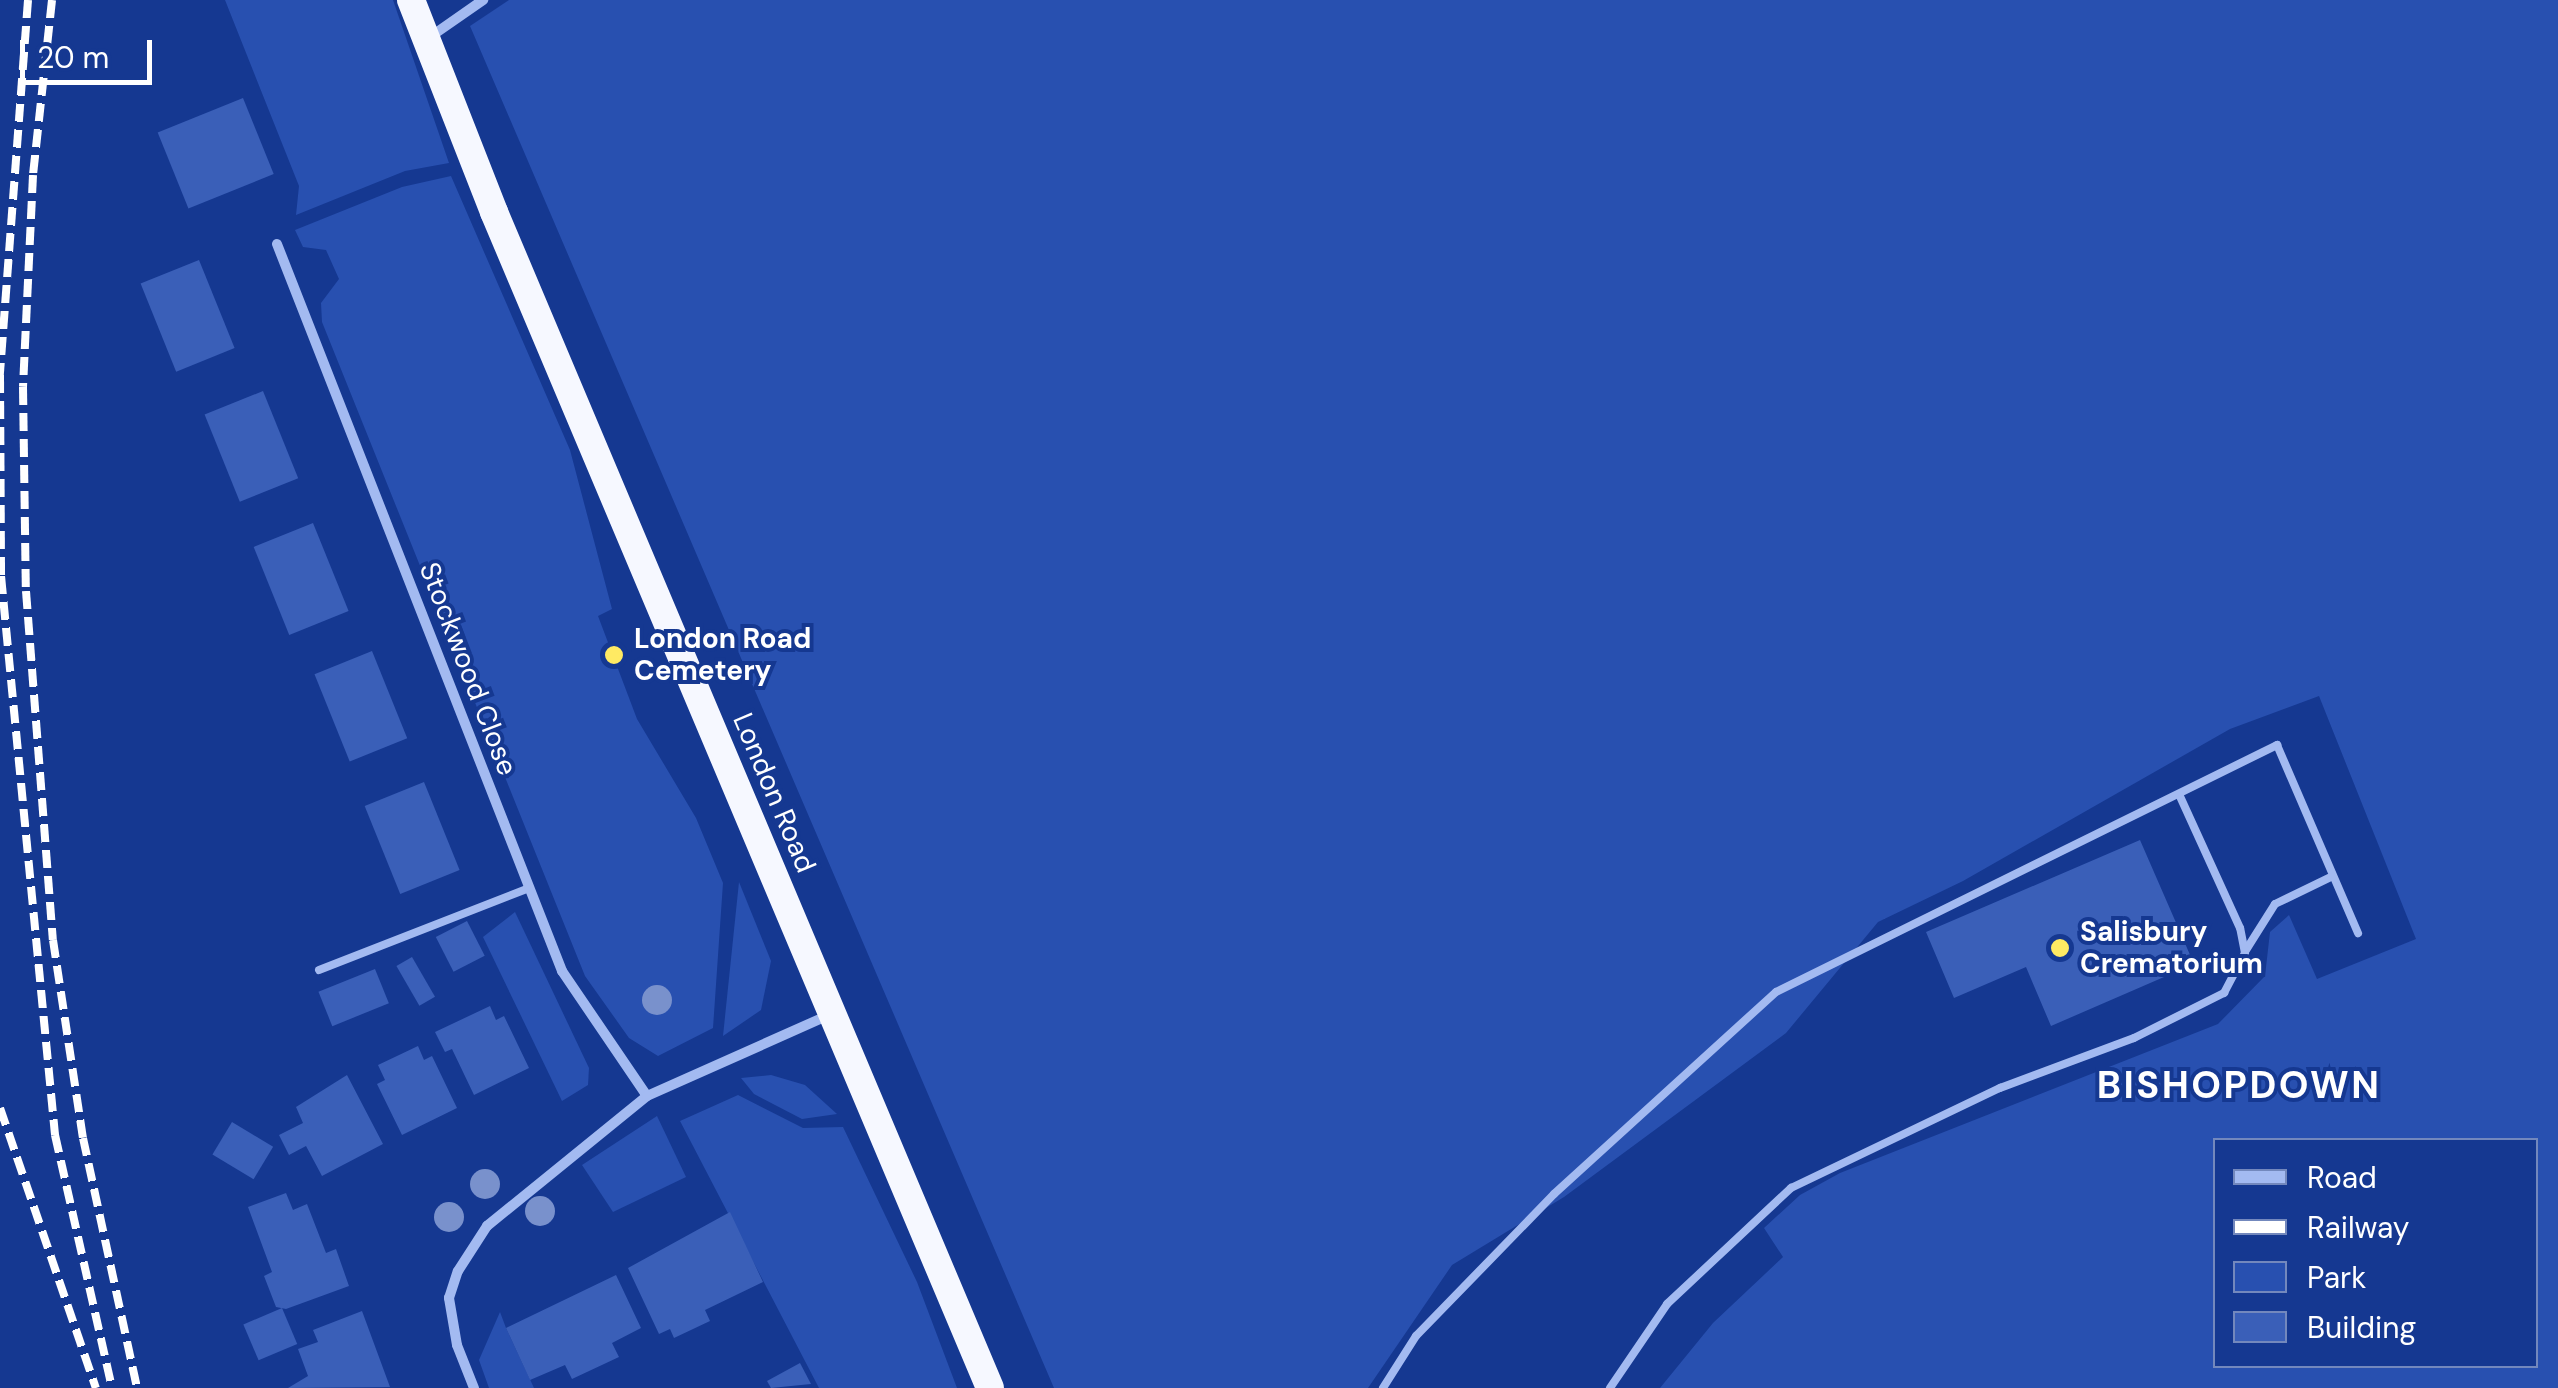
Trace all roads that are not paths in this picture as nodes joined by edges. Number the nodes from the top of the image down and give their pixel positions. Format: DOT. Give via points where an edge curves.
graph roads {
  1 [pos="411,0"];
  2 [pos="483,0"];
  3 [pos="425,40"];
  4 [pos="277,244"];
  5 [pos="2179,794"];
  6 [pos="2333,876"];
  7 [pos="530,888"];
  8 [pos="2358,933"];
  9 [pos="2245,953"];
  10 [pos="319,970"];
  11 [pos="833,1013"];
  12 [pos="647,1096"];
  13 [pos="474,1388"];
  14 [pos="990,1388"];
  15 [pos="1384,1388"];
  16 [pos="1610,1388"];
  1 -- 3 [label="highway, London Road"];
  2 -- 3 [label="street"];
  3 -- 11 [label="highway, London Road"];
  4 -- 7 [label="street, Stockwood Close"];
  5 -- 6 [label="lane" via="2277,745"];
  5 -- 9 [label="lane"];
  5 -- 15 [label="lane" via="1776,992 1554,1194 1416,1336"];
  6 -- 8 [label="lane"];
  6 -- 9 [label="lane" via="2275,904"];
  7 -- 10 [label="lane"];
  7 -- 12 [label="street, Stockwood Close" via="562,971"];
  9 -- 16 [label="lane" via="2224,994 2196,1011 2000,1088 1791,1188 1667,1304"];
  11 -- 12 [label="street"];
  11 -- 14 [label="highway, London Road"];
  12 -- 13 [label="street" via="514,1201 470,1247 449,1298"];
}
